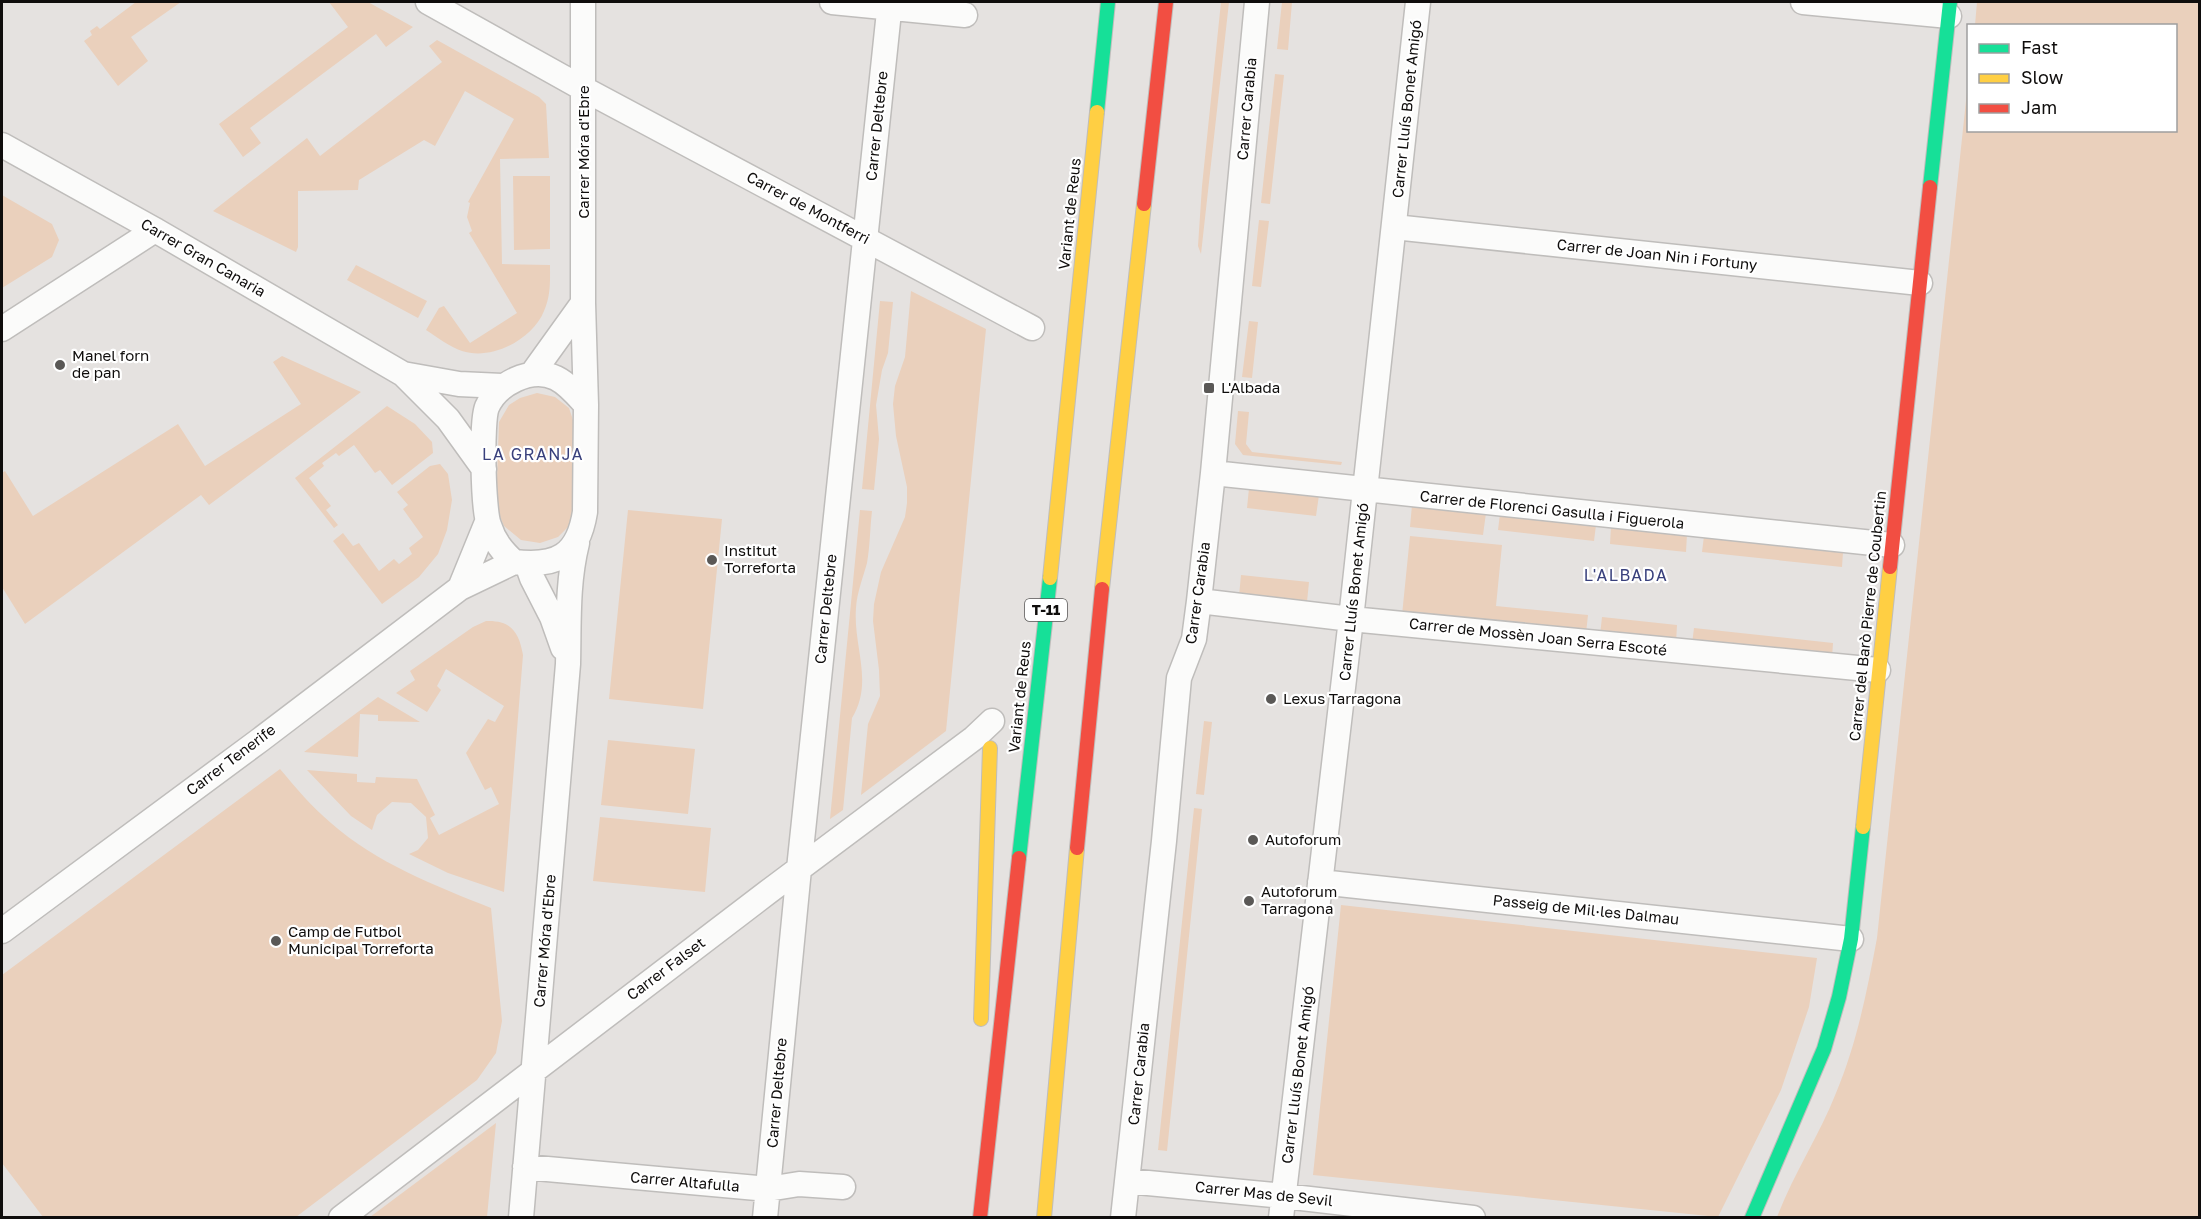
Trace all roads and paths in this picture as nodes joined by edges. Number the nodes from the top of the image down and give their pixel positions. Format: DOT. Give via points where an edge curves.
graph roads {
  1 [pos="428,2"];
  2 [pos="583,2"];
  3 [pos="832,2"];
  4 [pos="1108,2"];
  5 [pos="1166,2"];
  6 [pos="1257,2"];
  7 [pos="1419,2"];
  8 [pos="1803,2"];
  9 [pos="889,4"];
  10 [pos="1949,9"];
  11 [pos="965,15"];
  12 [pos="584,89"];
  13 [pos="2,145"];
  14 [pos="1394,227"];
  15 [pos="154,230"];
  16 [pos="866,239"];
  17 [pos="1920,283"];
  18 [pos="584,303"];
  19 [pos="1032,328"];
  20 [pos="2,329"];
  21 [pos="403,374"];
  22 [pos="532,374"];
  23 [pos="502,386"];
  24 [pos="586,405"];
  25 [pos="484,469"];
  26 [pos="1212,473"];
  27 [pos="1365,491"];
  28 [pos="487,522"];
  29 [pos="577,543"];
  30 [pos="1892,545"];
  31 [pos="521,563"];
  32 [pos="460,588"];
  33 [pos="1199,601"];
  34 [pos="1351,619"];
  35 [pos="568,664"];
  36 [pos="1878,670"];
  37 [pos="992,721"];
  38 [pos="990,748"];
  39 [pos="798,869"];
  40 [pos="1320,882"];
  41 [pos="2,931"];
  42 [pos="1851,939"];
  43 [pos="980,1032"];
  44 [pos="534,1069"];
  45 [pos="975,1137"];
  46 [pos="525,1167"];
  47 [pos="1127,1181"];
  48 [pos="843,1187"];
  49 [pos="768,1189"];
  50 [pos="1283,1207"];
  51 [pos="341,1218"];
  52 [pos="521,1218"];
  53 [pos="765,1218"];
  54 [pos="973,1218"];
  55 [pos="980,1218"];
  56 [pos="1044,1218"];
  57 [pos="1123,1218"];
  58 [pos="1473,1218"];
  59 [pos="1752,1218"];
  1 -- 12 [label="street, Carrer de Montferri"];
  2 -- 12 [label="street, Carrer Móra d'Ebre"];
  3 -- 9 [label="street"];
  4 -- 55 [label="main road, Variant de Reus / T-11"];
  5 -- 56 [label="main road" via="1097,631"];
  6 -- 26 [label="street, Carrer Carabia"];
  7 -- 14 [label="street, Carrer Lluís Bonet Amigó"];
  8 -- 10 [label="street"];
  9 -- 11 [label="street"];
  9 -- 16 [label="street, Carrer Deltebre"];
  10 -- 17 [label="main road, Carrer del Barò Pierre de Coubertin"];
  12 -- 16 [label="street, Carrer de Montferri"];
  12 -- 18 [label="street, Carrer Móra d'Ebre"];
  13 -- 15 [label="street, Carrer Gran Canaria"];
  14 -- 17 [label="street, Carrer de Joan Nin i Fortuny"];
  14 -- 27 [label="street, Carrer Lluís Bonet Amigó"];
  15 -- 20 [label="street"];
  15 -- 21 [label="street, Carrer Gran Canaria"];
  16 -- 19 [label="street, Carrer de Montferri"];
  16 -- 39 [label="street, Carrer Deltebre"];
  17 -- 30 [label="main road, Carrer del Barò Pierre de Coubertin"];
  18 -- 22 [label="street"];
  18 -- 24 [label="street, Carrer Móra d'Ebre"];
  21 -- 23 [label="street, Carrer Gran Canaria" via="459,384"];
  21 -- 25 [label="street, Carrer Gran Canaria" via="448,419"];
  22 -- 23 [label="street"];
  22 -- 24 [label="street" via="554,377"];
  23 -- 25 [label="street" via="486,408 482,432"];
  24 -- 29 [label="street" via="585,512"];
  25 -- 28 [label="street"];
  26 -- 27 [label="street, Carrer de Florenci Gasulla i Figuerola"];
  26 -- 33 [label="street, Carrer Carabia"];
  27 -- 30 [label="street, Carrer de Florenci Gasulla i Figuerola"];
  27 -- 34 [label="street, Carrer Lluís Bonet Amigó"];
  28 -- 31 [label="street" via="496,542"];
  28 -- 32 [label="street"];
  29 -- 31 [label="street" via="564,555 546,563"];
  29 -- 35 [label="street, Carrer Móra d'Ebre" via="569,592"];
  30 -- 36 [label="main road, Carrer del Barò Pierre de Coubertin"];
  31 -- 32 [label="street, Carrer Tenerife"];
  31 -- 35 [label="street, Carrer Móra d'Ebre" via="552,617"];
  32 -- 41 [label="street, Carrer Tenerife"];
  33 -- 34 [label="street, Carrer de Mossèn Joan Serra Escoté"];
  33 -- 47 [label="street, Carrer Carabia" via="1194,639 1179,678"];
  34 -- 36 [label="street, Carrer de Mossèn Joan Serra Escoté"];
  34 -- 40 [label="street, Carrer Lluís Bonet Amigó"];
  35 -- 44 [label="street, Carrer Móra d'Ebre"];
  36 -- 42 [label="main road, Carrer del Barò Pierre de Coubertin"];
  37 -- 39 [label="street, Carrer Falset"];
  38 -- 43 [label="main road"];
  39 -- 44 [label="street, Carrer Falset"];
  39 -- 49 [label="street, Carrer Deltebre"];
  40 -- 42 [label="street, Passeig de Mil·les Dalmau"];
  40 -- 50 [label="street, Carrer Lluís Bonet Amigó"];
  42 -- 59 [label="main road, Carrer del Barò Pierre de Coubertin" via="1824,1049"];
  44 -- 46 [label="street, Carrer Móra d'Ebre"];
  44 -- 51 [label="street, Carrer Falset"];
  45 -- 54 [label="main road"];
  46 -- 49 [label="street, Carrer Altafulla"];
  46 -- 52 [label="street, Carrer Móra d'Ebre"];
  47 -- 50 [label="street, Carrer Mas de Sevil"];
  47 -- 57 [label="street, Carrer Carabia"];
  48 -- 49 [label="street, Carrer Altafulla" via="799,1184"];
  49 -- 53 [label="street, Carrer Deltebre"];
  50 -- 58 [label="street, Carrer Mas de Sevil"];
}
